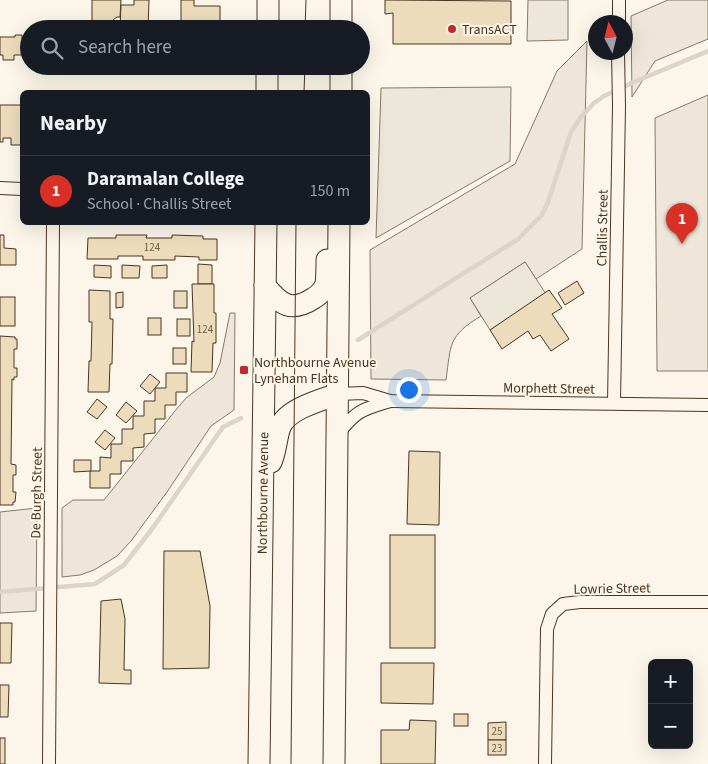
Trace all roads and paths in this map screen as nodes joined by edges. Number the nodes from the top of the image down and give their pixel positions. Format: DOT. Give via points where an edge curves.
graph roads {
  1 [pos="268,0"];
  2 [pos="342,0"];
  3 [pos="619,0"];
  4 [pos="619,15"];
  5 [pos="268,20"];
  6 [pos="341,20"];
  7 [pos="618,60"];
  8 [pos="267,75"];
  9 [pos="341,75"];
  10 [pos="267,90"];
  11 [pos="341,90"];
  12 [pos="0,188"];
  13 [pos="20,189"];
  14 [pos="53,225"];
  15 [pos="266,225"];
  16 [pos="329,225"];
  17 [pos="339,225"];
  18 [pos="265,286"];
  19 [pos="338,394"];
  20 [pos="390,401"];
  21 [pos="614,404"];
  22 [pos="708,405"];
  23 [pos="337,434"];
  24 [pos="263,475"];
  25 [pos="708,602"];
  26 [pos="49,764"];
  27 [pos="259,764"];
  28 [pos="334,764"];
  29 [pos="545,764"];
  1 -- 5 [label="highway"];
  2 -- 6 [label="highway"];
  3 -- 4 [label="street"];
  7 -- 21 [label="street, Challis Street"];
  8 -- 10 [label="highway"];
  9 -- 11 [label="highway"];
  12 -- 13 [label="street"];
  14 -- 26 [label="street, De Burgh Street"];
  15 -- 18 [label="highway, Northbourne Avenue"];
  16 -- 18 [label="highway" via="326,285 318,296 301,306 286,305"];
  17 -- 19 [label="highway"];
  18 -- 24 [label="highway, Northbourne Avenue"];
  19 -- 20 [label="street, Morphett Street" via="363,394"];
  19 -- 23 [label="highway"];
  19 -- 24 [label="highway" via="306,406 285,420 280,426 272,460"];
  20 -- 21 [label="street, Morphett Street"];
  20 -- 23 [label="street, Morphett Street" via="351,417"];
  21 -- 22 [label="street, Morphett Street"];
  23 -- 28 [label="highway"];
  24 -- 27 [label="highway, Northbourne Avenue"];
  25 -- 29 [label="street, Lowrie Street" via="580,602 563,604 552,614 547,629"];
}
